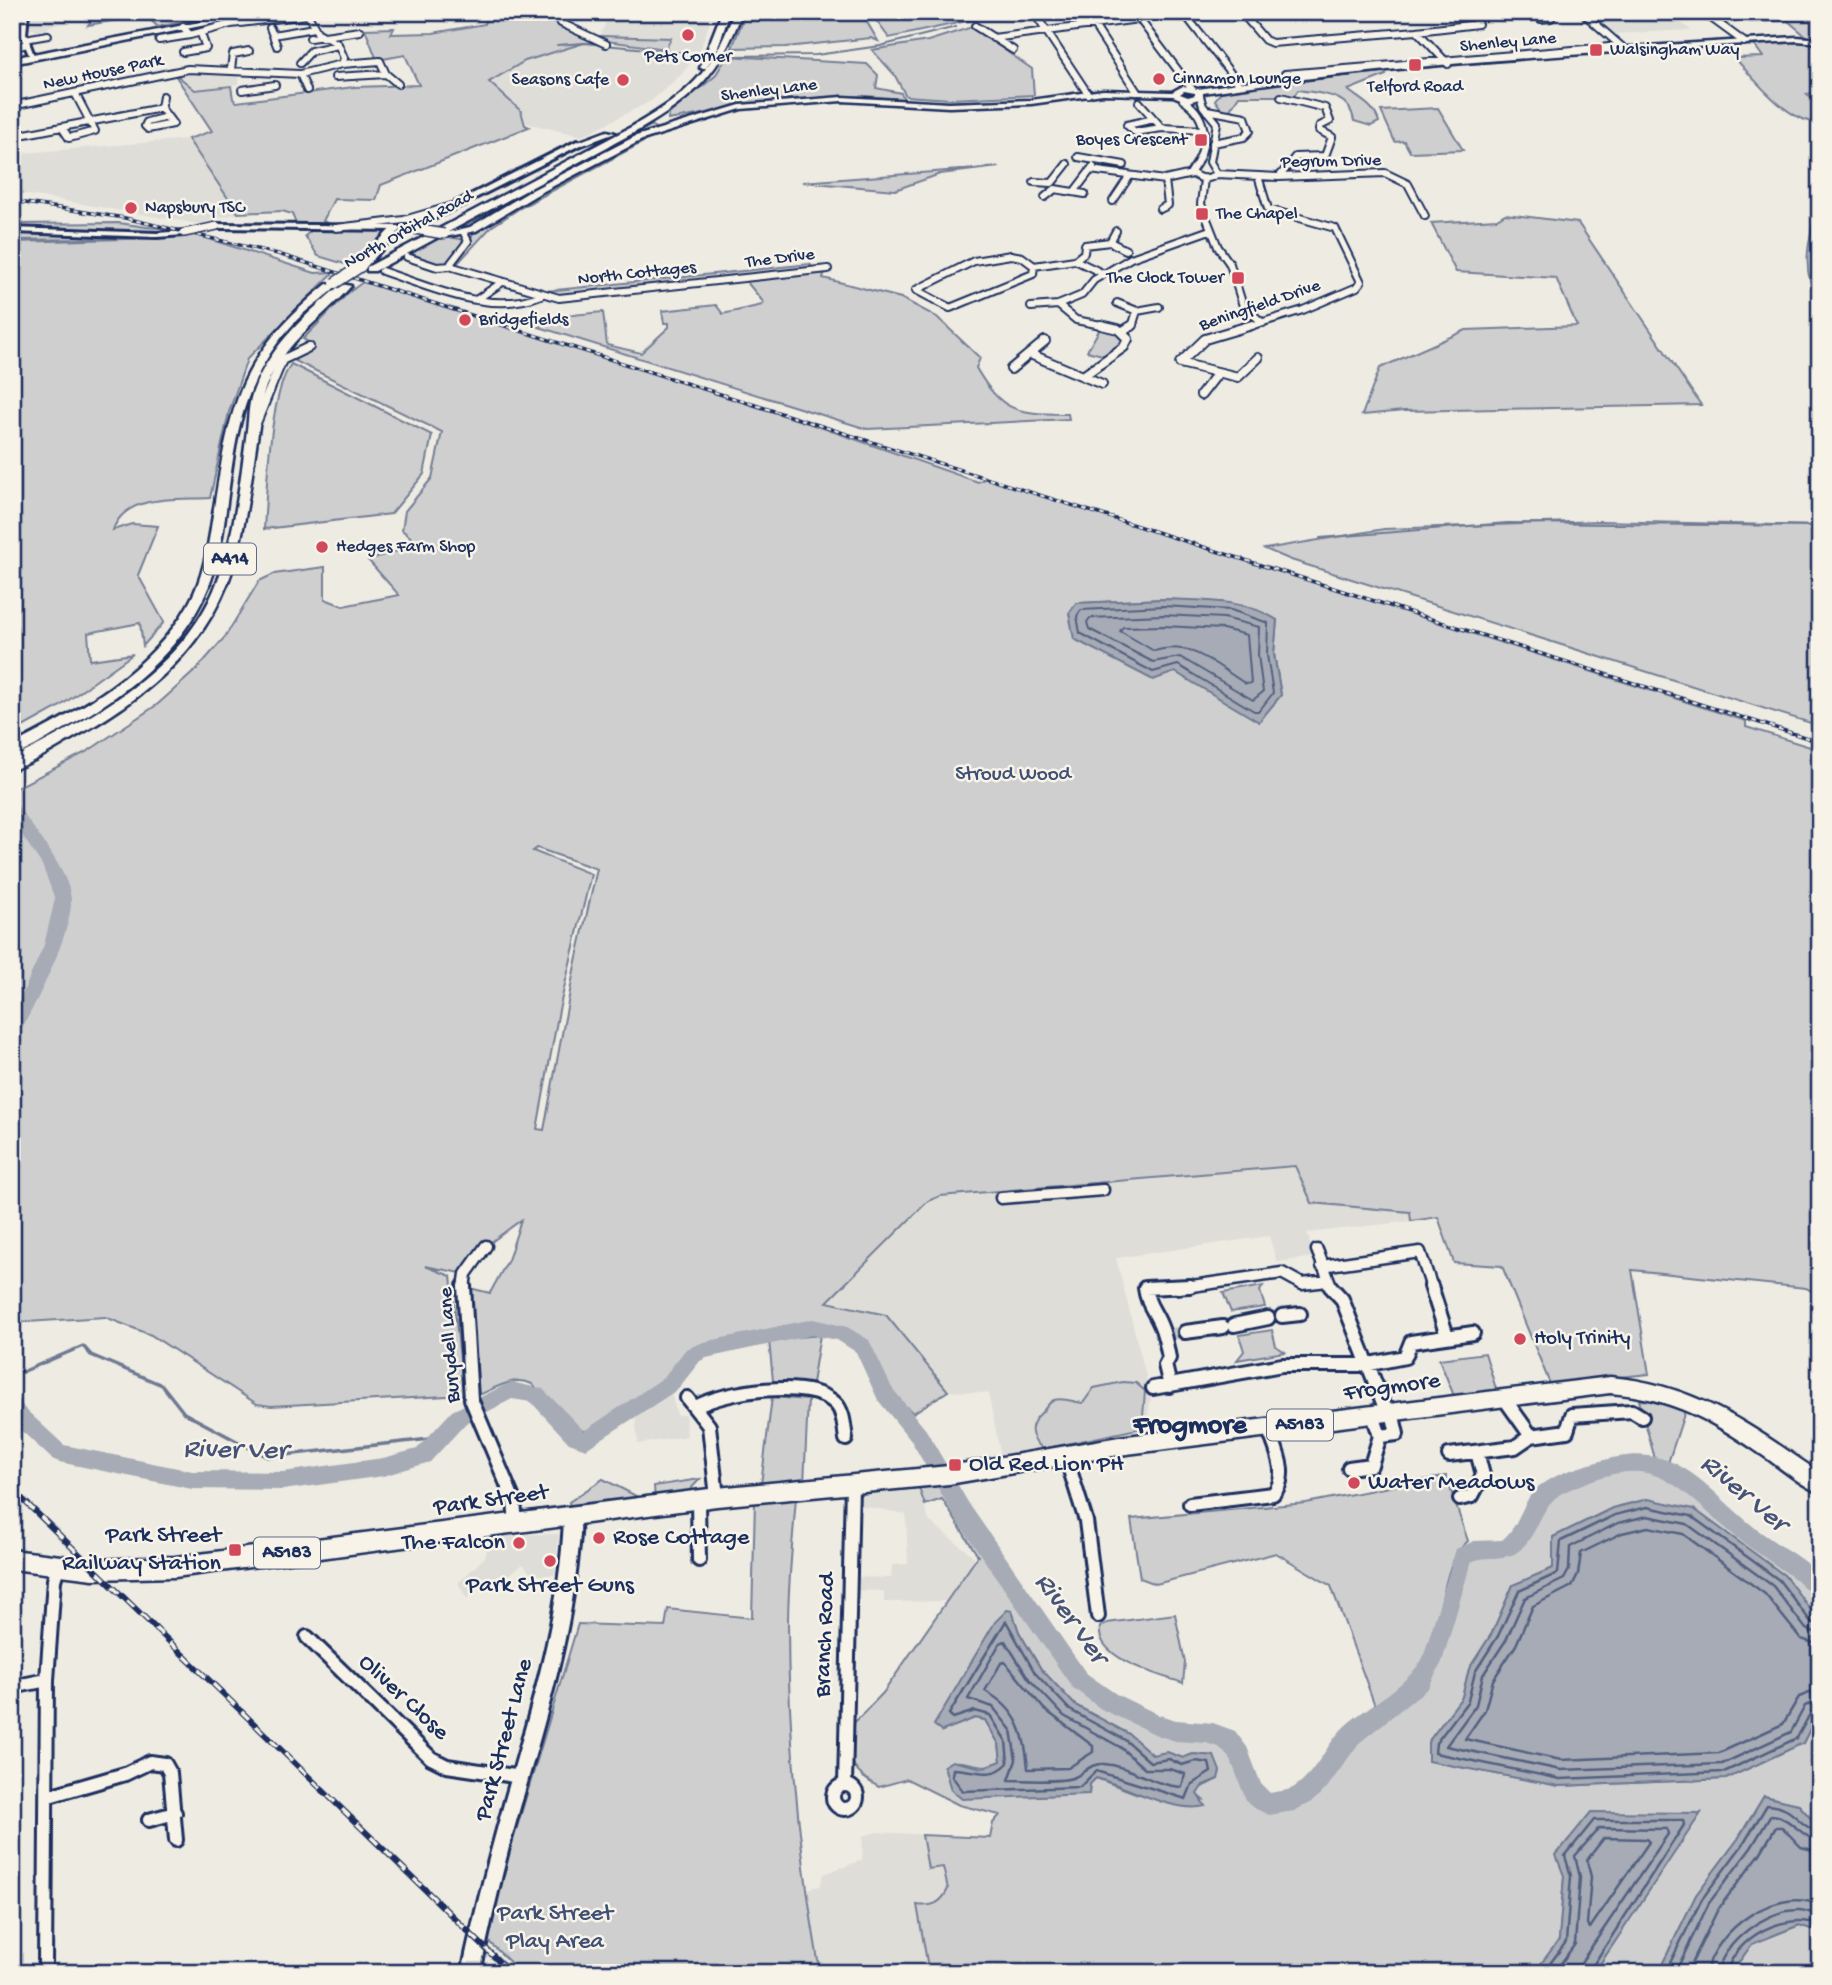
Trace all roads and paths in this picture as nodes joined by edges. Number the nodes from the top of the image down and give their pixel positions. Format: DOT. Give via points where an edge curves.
graph roads {
  1 [pos="25,12"];
  2 [pos="266,12"];
  3 [pos="314,12"];
  4 [pos="425,12"];
  5 [pos="456,12"];
  6 [pos="470,12"];
  7 [pos="516,12"];
  8 [pos="555,12"];
  9 [pos="726,12"];
  10 [pos="738,12"];
  11 [pos="1046,12"];
  12 [pos="1134,12"];
  13 [pos="1183,12"];
  14 [pos="1241,12"];
  15 [pos="1468,12"];
  16 [pos="1582,12"];
  17 [pos="1703,12"];
  18 [pos="246,14"];
  19 [pos="303,14"];
  20 [pos="1139,19"];
  21 [pos="1093,24"];
  22 [pos="975,26"];
  23 [pos="183,27"];
  24 [pos="314,28"];
  25 [pos="1044,29"];
  26 [pos="360,31"];
  27 [pos="1417,31"];
  28 [pos="201,34"];
  29 [pos="48,35"];
  30 [pos="190,35"];
  31 [pos="327,36"];
  32 [pos="310,38"];
  33 [pos="993,38"];
  34 [pos="159,40"];
  35 [pos="1820,41"];
  36 [pos="26,42"];
  37 [pos="1744,42"];
  38 [pos="606,44"];
  39 [pos="338,45"];
  40 [pos="277,46"];
  41 [pos="12,48"];
  42 [pos="1623,48"];
  43 [pos="1013,50"];
  44 [pos="183,51"];
  45 [pos="248,53"];
  46 [pos="33,57"];
  47 [pos="12,61"];
  48 [pos="199,61"];
  49 [pos="1446,62"];
  50 [pos="300,63"];
  51 [pos="329,64"];
  52 [pos="340,65"];
  53 [pos="200,69"];
  54 [pos="231,69"];
  55 [pos="262,71"];
  56 [pos="300,74"];
  57 [pos="386,74"];
  58 [pos="335,78"];
  59 [pos="398,84"];
  60 [pos="1239,84"];
  61 [pos="275,85"];
  62 [pos="261,87"];
  63 [pos="242,90"];
  64 [pos="307,90"];
  65 [pos="1192,90"];
  66 [pos="1137,92"];
  67 [pos="75,93"];
  68 [pos="1088,94"];
  69 [pos="1174,94"];
  70 [pos="163,96"];
  71 [pos="1281,97"];
  72 [pos="1184,100"];
  73 [pos="1139,102"];
  74 [pos="12,106"];
  75 [pos="161,108"];
  76 [pos="1207,110"];
  77 [pos="167,117"];
  78 [pos="1154,119"];
  79 [pos="663,122"];
  80 [pos="90,123"];
  81 [pos="1162,128"];
  82 [pos="63,129"];
  83 [pos="1204,130"];
  84 [pos="616,131"];
  85 [pos="15,136"];
  86 [pos="580,143"];
  87 [pos="1213,143"];
  88 [pos="1078,157"];
  89 [pos="1097,160"];
  90 [pos="1067,164"];
  91 [pos="1124,165"];
  92 [pos="1090,170"];
  93 [pos="1194,171"];
  94 [pos="1214,171"];
  95 [pos="1059,175"];
  96 [pos="1258,176"];
  97 [pos="1129,177"];
  98 [pos="1279,177"];
  99 [pos="1083,179"];
  100 [pos="1205,179"];
  101 [pos="1165,180"];
  102 [pos="1034,182"];
  103 [pos="1074,192"];
  104 [pos="1085,194"];
  105 [pos="1045,197"];
  106 [pos="1113,201"];
  107 [pos="466,202"];
  108 [pos="1160,209"];
  109 [pos="1425,216"];
  110 [pos="336,228"];
  111 [pos="406,229"];
  112 [pos="12,230"];
  113 [pos="1210,230"];
  114 [pos="1116,231"];
  115 [pos="464,233"];
  116 [pos="1110,242"];
  117 [pos="1126,250"];
  118 [pos="407,257"];
  119 [pos="1075,260"];
  120 [pos="451,266"];
  121 [pos="1034,266"];
  122 [pos="371,268"];
  123 [pos="828,269"];
  124 [pos="1104,274"];
  125 [pos="735,280"];
  126 [pos="501,283"];
  127 [pos="341,284"];
  128 [pos="541,295"];
  129 [pos="476,300"];
  130 [pos="1117,303"];
  131 [pos="1058,305"];
  132 [pos="1031,307"];
  133 [pos="1159,307"];
  134 [pos="1136,311"];
  135 [pos="1263,324"];
  136 [pos="300,329"];
  137 [pos="1123,331"];
  138 [pos="1045,341"];
  139 [pos="1030,354"];
  140 [pos="1258,358"];
  141 [pos="1011,369"];
  142 [pos="1218,373"];
  143 [pos="1083,376"];
  144 [pos="1102,384"];
  145 [pos="1201,396"];
  146 [pos="253,429"];
  147 [pos="12,751"];
  148 [pos="12,765"];
  149 [pos="1103,1190"];
  150 [pos="1002,1198"];
  151 [pos="486,1246"];
  152 [pos="1317,1250"];
  153 [pos="1322,1266"];
  154 [pos="1327,1282"];
  155 [pos="1300,1314"];
  156 [pos="1282,1316"];
  157 [pos="1268,1318"];
  158 [pos="1185,1332"];
  159 [pos="1473,1333"];
  160 [pos="1447,1336"];
  161 [pos="1365,1365"];
  162 [pos="1170,1386"];
  163 [pos="1153,1388"];
  164 [pos="1504,1398"];
  165 [pos="1384,1414"];
  166 [pos="1642,1418"];
  167 [pos="1269,1430"];
  168 [pos="1380,1436"];
  169 [pos="1531,1436"];
  170 [pos="846,1439"];
  171 [pos="1477,1452"];
  172 [pos="1065,1454"];
  173 [pos="1449,1455"];
  174 [pos="1349,1468"];
  175 [pos="940,1476"];
  176 [pos="1820,1484"];
  177 [pos="852,1486"];
  178 [pos="707,1499"];
  179 [pos="1460,1499"];
  180 [pos="1190,1504"];
  181 [pos="572,1517"];
  182 [pos="516,1523"];
  183 [pos="12,1559"];
  184 [pos="699,1560"];
  185 [pos="58,1567"];
  186 [pos="1098,1616"];
  187 [pos="307,1637"];
  188 [pos="47,1680"];
  189 [pos="12,1687"];
  190 [pos="521,1777"];
  191 [pos="845,1785"];
  192 [pos="49,1796"];
  193 [pos="175,1813"];
  194 [pos="149,1820"];
  195 [pos="176,1840"];
  196 [pos="46,1966"];
  197 [pos="471,1973"];
  1 -- 36 [label="street"];
  2 -- 18 [label="main road"];
  3 -- 19 [label="street"];
  4 -- 5 [label="street"];
  6 -- 7 [label="street"];
  8 -- 38 [label="street" via="562,23"];
  9 -- 84 [label="main road, North Orbital Road / A414" via="713,50 692,79 668,100"];
  10 -- 79 [label="main road, North Orbital Road / A414" via="716,66"];
  11 -- 25 [label="street" via="1039,18"];
  12 -- 20 [label="street"];
  13 -- 60 [label="street"];
  14 -- 27 [label="street" via="1272,43"];
  15 -- 27 [label="street" via="1478,24"];
  16 -- 42 [label="street"];
  17 -- 37 [label="street"];
  18 -- 23 [label="main road"];
  19 -- 24 [label="street"];
  19 -- 28 [label="street" via="230,24"];
  20 -- 21 [label="street"];
  20 -- 65 [label="street"];
  21 -- 25 [label="street"];
  21 -- 66 [label="street"];
  22 -- 33 [label="street"];
  23 -- 30 [label="street"];
  23 -- 46 [label="main road"];
  24 -- 31 [label="street"];
  24 -- 40 [label="street" via="271,31"];
  25 -- 33 [label="street"];
  25 -- 68 [label="street"];
  26 -- 31 [label="street"];
  27 -- 49 [label="street"];
  28 -- 30 [label="street"];
  28 -- 44 [label="street" via="206,48"];
  29 -- 36 [label="street"];
  30 -- 34 [label="street"];
  31 -- 32 [label="street"];
  31 -- 39 [label="street"];
  33 -- 43 [label="street"];
  35 -- 37 [label="main road, Shenley Lane"];
  36 -- 41 [label="street"];
  36 -- 46 [label="street"];
  37 -- 42 [label="main road, Shenley Lane"];
  39 -- 50 [label="street" via="311,50"];
  39 -- 52 [label="street" via="345,59"];
  42 -- 49 [label="main road, Shenley Lane"];
  45 -- 54 [label="street" via="234,57"];
  46 -- 47 [label="main road"];
  48 -- 53 [label="street"];
  49 -- 60 [label="main road, Shenley Lane"];
  51 -- 52 [label="street"];
  52 -- 56 [label="street, New House Park"];
  52 -- 57 [label="street" via="380,61"];
  53 -- 54 [label="street, New House Park"];
  53 -- 67 [label="street, New House Park"];
  54 -- 55 [label="street, New House Park"];
  55 -- 56 [label="street, New House Park"];
  55 -- 62 [label="street" via="258,75"];
  56 -- 64 [label="street"];
  57 -- 58 [label="street"];
  57 -- 59 [label="street"];
  60 -- 65 [label="main road, Shenley Lane"];
  61 -- 62 [label="street"];
  62 -- 63 [label="street"];
  65 -- 69 [label="main road"];
  65 -- 72 [label="main road, Shenley Lane"];
  65 -- 76 [label="street"];
  66 -- 68 [label="main road, Shenley Lane"];
  66 -- 69 [label="main road, Shenley Lane"];
  67 -- 74 [label="street, New House Park"];
  67 -- 80 [label="street"];
  68 -- 79 [label="main road, Shenley Lane" via="1031,102 932,105 808,100"];
  69 -- 72 [label="main road"];
  70 -- 75 [label="street"];
  71 -- 98 [label="street" via="1325,108 1330,121 1319,130 1332,137 1325,156 1295,158"];
  72 -- 83 [label="street" via="1196,108"];
  73 -- 78 [label="street"];
  75 -- 77 [label="street"];
  75 -- 80 [label="street"];
  76 -- 87 [label="street" via="1217,123"];
  76 -- 87 [label="street" via="1239,115 1250,124 1244,136"];
  78 -- 81 [label="street"];
  78 -- 81 [label="street" via="1127,125 1135,132"];
  79 -- 115 [label="main road, Shenley Lane"];
  79 -- 122 [label="main road, North Orbital Road / A414" via="636,128"];
  80 -- 82 [label="street"];
  80 -- 82 [label="street" via="94,132 73,138"];
  81 -- 83 [label="street"];
  82 -- 85 [label="street"];
  83 -- 93 [label="street" via="1200,162"];
  84 -- 86 [label="main road"];
  84 -- 122 [label="main road, North Orbital Road / A414"];
  86 -- 107 [label="street"];
  87 -- 94 [label="street"];
  88 -- 89 [label="street"];
  89 -- 91 [label="street"];
  89 -- 92 [label="street"];
  90 -- 95 [label="street"];
  92 -- 97 [label="street, Pegrum Drive"];
  92 -- 99 [label="street"];
  93 -- 94 [label="street, Pegrum Drive"];
  93 -- 100 [label="street"];
  93 -- 101 [label="street, Pegrum Drive"];
  94 -- 96 [label="street, Pegrum Drive"];
  94 -- 100 [label="street"];
  95 -- 99 [label="street"];
  95 -- 102 [label="street" via="1051,184"];
  96 -- 98 [label="street, Pegrum Drive"];
  96 -- 135 [label="street, Beningfield Drive" via="1268,209 1337,230 1361,282 1326,302"];
  97 -- 101 [label="street, Pegrum Drive"];
  97 -- 106 [label="street"];
  98 -- 109 [label="street, Pegrum Drive" via="1390,174 1408,184"];
  99 -- 103 [label="street"];
  100 -- 113 [label="street" via="1200,204"];
  101 -- 108 [label="street" via="1168,205"];
  103 -- 104 [label="street"];
  103 -- 105 [label="street" via="1055,189"];
  107 -- 110 [label="street" via="404,220"];
  107 -- 111 [label="street"];
  110 -- 111 [label="street"];
  110 -- 112 [label="street, bridge" via="217,226 157,235"];
  111 -- 115 [label="main road, Shenley Lane, bridge"];
  111 -- 122 [label="main road"];
  113 -- 124 [label="street"];
  113 -- 135 [label="street" via="1242,306"];
  114 -- 116 [label="street"];
  115 -- 120 [label="street" via="468,241"];
  116 -- 117 [label="street"];
  116 -- 119 [label="street" via="1086,245"];
  118 -- 120 [label="street, North Cottages" via="437,267"];
  119 -- 121 [label="street"];
  119 -- 124 [label="street"];
  120 -- 126 [label="street, North Cottages"];
  121 -- 121 [label="street" via="1027,278 950,308 916,290 994,256 1022,257"];
  122 -- 127 [label="main road, North Orbital Road / A414"];
  122 -- 129 [label="street, North Cottages"];
  123 -- 125 [label="street, The Drive"];
  124 -- 131 [label="street" via="1086,287 1087,292"];
  125 -- 128 [label="street, North Cottages" via="565,297"];
  126 -- 128 [label="street, North Cottages"];
  126 -- 129 [label="street"];
  127 -- 136 [label="main road, North Orbital Road / A414"];
  127 -- 147 [label="main road, North Orbital Road / A414" via="314,298 277,335 243,391 211,564 186,619 125,682 81,713"];
  128 -- 129 [label="street, North Cottages" via="533,300"];
  130 -- 134 [label="street"];
  131 -- 132 [label="street"];
  131 -- 137 [label="street" via="1076,320"];
  133 -- 134 [label="street"];
  134 -- 137 [label="street" via="1133,326"];
  135 -- 142 [label="street, Beningfield Drive" via="1205,339 1180,363"];
  136 -- 146 [label="main road, North Orbital Road / A414" via="264,381"];
  136 -- 146 [label="street" via="299,338 309,347 282,360"];
  137 -- 143 [label="street" via="1128,339 1124,347"];
  138 -- 139 [label="street"];
  139 -- 141 [label="street"];
  139 -- 143 [label="street"];
  140 -- 142 [label="street, Beningfield Drive" via="1238,377"];
  142 -- 145 [label="street"];
  143 -- 144 [label="street"];
  146 -- 148 [label="main road, North Orbital Road / A414" via="229,564 200,628 133,694 94,721"];
  149 -- 150 [label="street"];
  151 -- 182 [label="street, Burydell Lane" via="466,1274 463,1294 471,1399 514,1501"];
  152 -- 153 [label="street"];
  153 -- 154 [label="street"];
  153 -- 160 [label="street" via="1420,1252"];
  154 -- 161 [label="street" via="1342,1299"];
  154 -- 162 [label="street" via="1302,1284 1282,1273 1171,1289 1145,1288 1148,1308 1168,1334 1165,1365"];
  155 -- 156 [label="street"];
  157 -- 158 [label="street"];
  159 -- 160 [label="street"];
  160 -- 161 [label="street" via="1411,1342 1405,1357"];
  161 -- 162 [label="street" via="1282,1366"];
  161 -- 165 [label="street"];
  162 -- 163 [label="street"];
  164 -- 165 [label="main road, Frogmore / A5183"];
  164 -- 169 [label="street"];
  164 -- 176 [label="main road, Frogmore / A5183" via="1610,1385 1635,1385 1673,1395 1725,1418"];
  165 -- 167 [label="main road, Frogmore / A5183"];
  165 -- 168 [label="street"];
  165 -- 168 [label="street" via="1399,1431"];
  166 -- 169 [label="street" via="1632,1411 1572,1415 1567,1432"];
  167 -- 172 [label="main road, Frogmore / A5183"];
  167 -- 180 [label="street" via="1283,1480 1281,1489 1273,1494"];
  168 -- 174 [label="street" via="1371,1465"];
  169 -- 171 [label="street" via="1515,1447"];
  170 -- 178 [label="street" via="841,1410 833,1401 804,1392 782,1390 692,1403 709,1426"];
  171 -- 173 [label="street"];
  171 -- 179 [label="street" via="1483,1475 1472,1496"];
  172 -- 175 [label="main road, Frogmore / A5183"];
  172 -- 186 [label="street" via="1086,1521"];
  175 -- 177 [label="main road, Park Street / A5183"];
  177 -- 178 [label="main road, Park Street / A5183"];
  177 -- 191 [label="street, Branch Road"];
  178 -- 181 [label="main road, Park Street / A5183"];
  178 -- 184 [label="street"];
  181 -- 182 [label="main road, Park Street / A5183"];
  181 -- 190 [label="street, Park Street Lane" via="562,1610"];
  182 -- 185 [label="main road, Park Street / A5183" via="143,1570"];
  183 -- 185 [label="main road, A5183"];
  185 -- 188 [label="street"];
  187 -- 190 [label="street, Oliver Close" via="431,1758 447,1766"];
  188 -- 189 [label="street"];
  188 -- 192 [label="street"];
  190 -- 197 [label="street, Park Street Lane" via="482,1914"];
  192 -- 193 [label="street" via="158,1762 170,1773"];
  192 -- 196 [label="street"];
  193 -- 194 [label="street"];
  193 -- 195 [label="street"];
}
